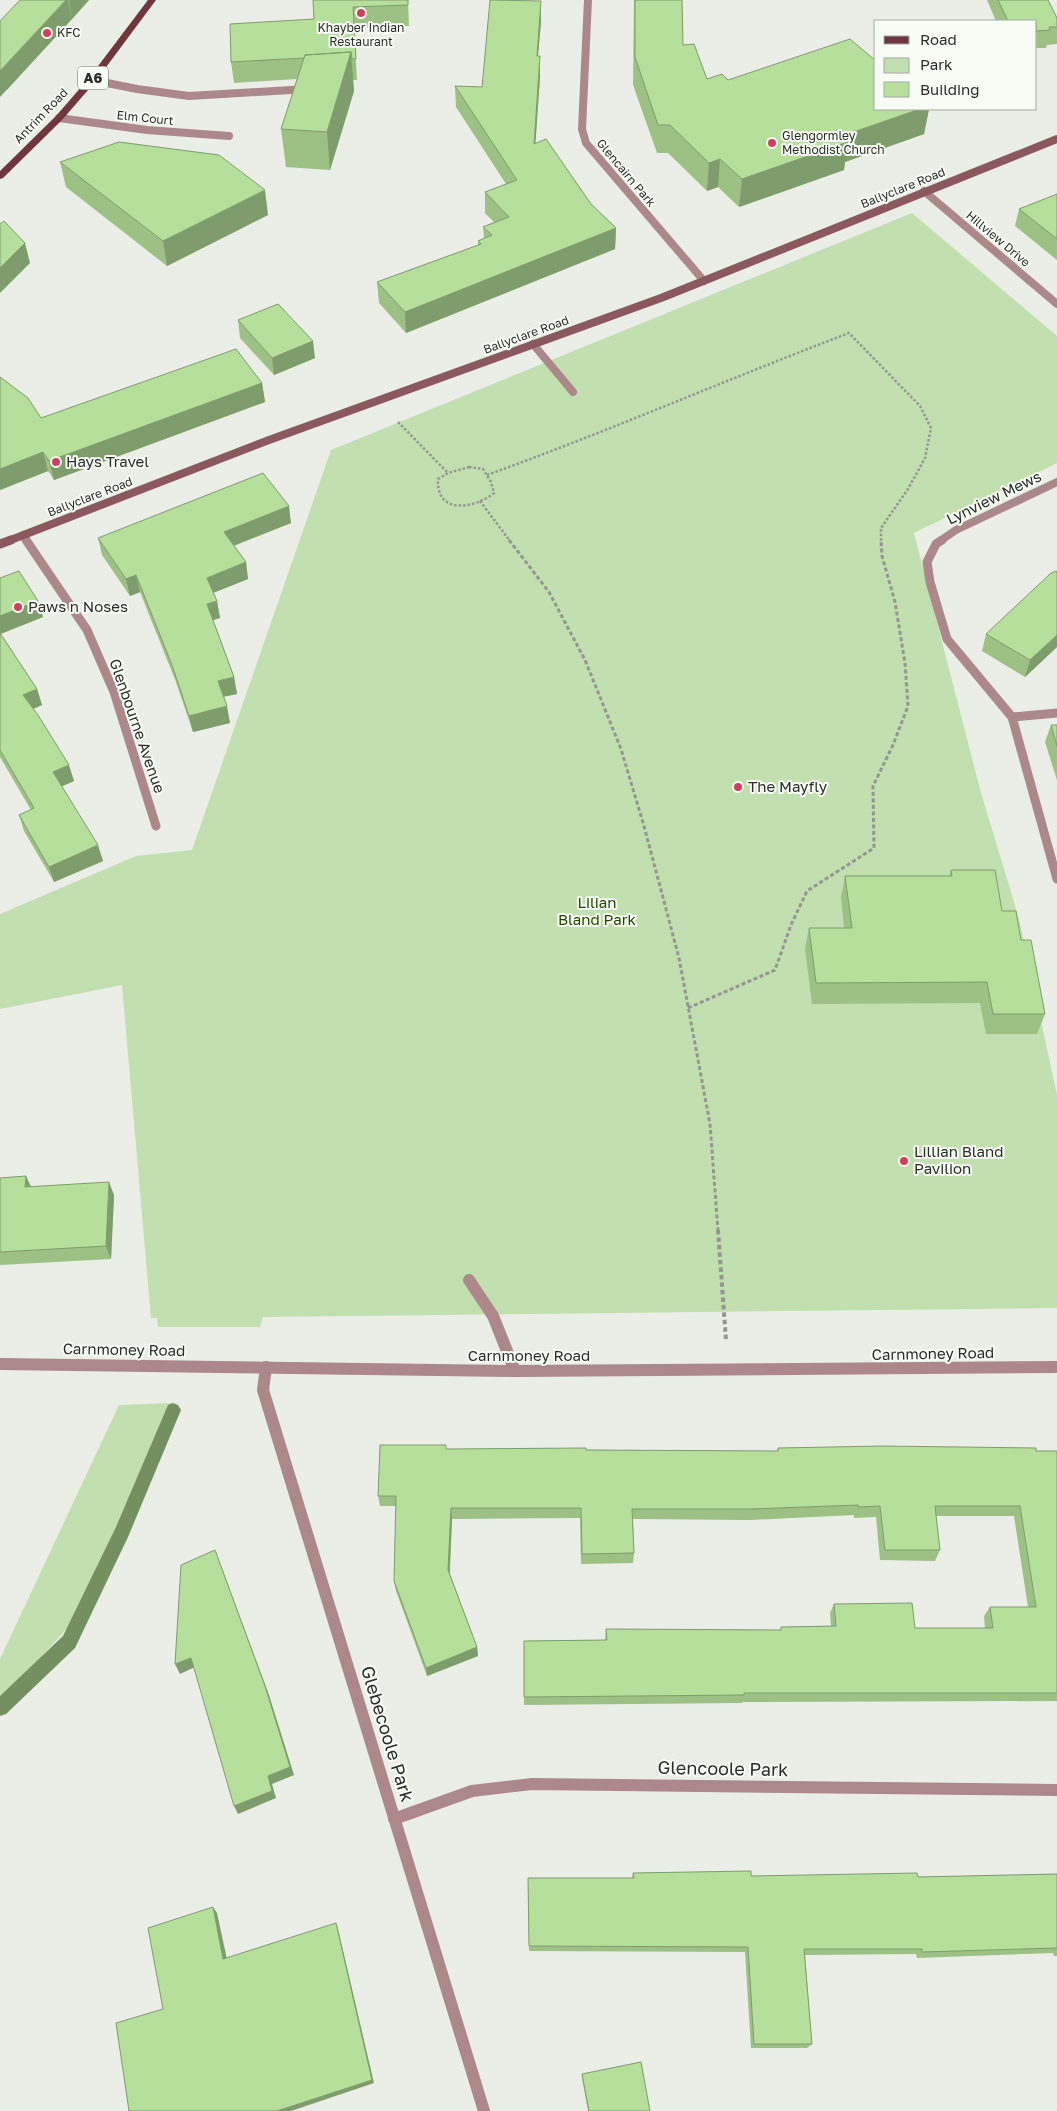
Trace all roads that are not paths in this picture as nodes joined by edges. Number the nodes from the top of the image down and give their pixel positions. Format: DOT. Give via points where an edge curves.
graph roads {
  1 [pos="152,0"];
  2 [pos="588,0"];
  3 [pos="92,80"];
  4 [pos="317,88"];
  5 [pos="60,118"];
  6 [pos="230,136"];
  7 [pos="1057,139"];
  8 [pos="0,176"];
  9 [pos="924,191"];
  10 [pos="704,281"];
  11 [pos="1057,304"];
  12 [pos="534,344"];
  13 [pos="573,392"];
  14 [pos="1057,482"];
  15 [pos="24,535"];
  16 [pos="0,544"];
  17 [pos="1057,713"];
  18 [pos="1012,717"];
  19 [pos="156,826"];
  20 [pos="1057,879"];
  21 [pos="469,1280"];
  22 [pos="0,1364"];
  23 [pos="266,1367"];
  24 [pos="1057,1367"];
  25 [pos="516,1371"];
  26 [pos="1057,1790"];
  27 [pos="394,1819"];
  28 [pos="484,2111"];
  1 -- 3 [label="main road, Antrim Road / A6"];
  2 -- 10 [label="street, Glencairn Park" via="582,128 586,143"];
  3 -- 4 [label="street" via="189,96"];
  3 -- 5 [label="main road, Antrim Road / A6"];
  5 -- 6 [label="street, Elm Court" via="147,130"];
  5 -- 8 [label="main road, Antrim Road / A6"];
  7 -- 9 [label="main road, Ballyclare Road"];
  9 -- 10 [label="main road, Ballyclare Road"];
  9 -- 11 [label="street, Hillview Drive"];
  10 -- 12 [label="main road, Ballyclare Road"];
  12 -- 13 [label="street"];
  12 -- 15 [label="main road, Ballyclare Road" via="269,440"];
  14 -- 18 [label="street, Lynview Mews" via="956,530 936,544 927,562 947,639"];
  15 -- 16 [label="main road, Ballyclare Road"];
  15 -- 19 [label="street, Glenbourne Avenue" via="87,630 114,692"];
  17 -- 18 [label="street"];
  18 -- 20 [label="street, Lynview Mews"];
  21 -- 25 [label="street" via="493,1316"];
  22 -- 23 [label="street, Carnmoney Road"];
  23 -- 25 [label="street, Carnmoney Road"];
  23 -- 27 [label="street, Glebecoole Park" via="263,1390"];
  24 -- 25 [label="street, Carnmoney Road"];
  26 -- 27 [label="street, Glencoole Park" via="532,1784 472,1792"];
  27 -- 28 [label="street, Glebecoole Park"];
}
